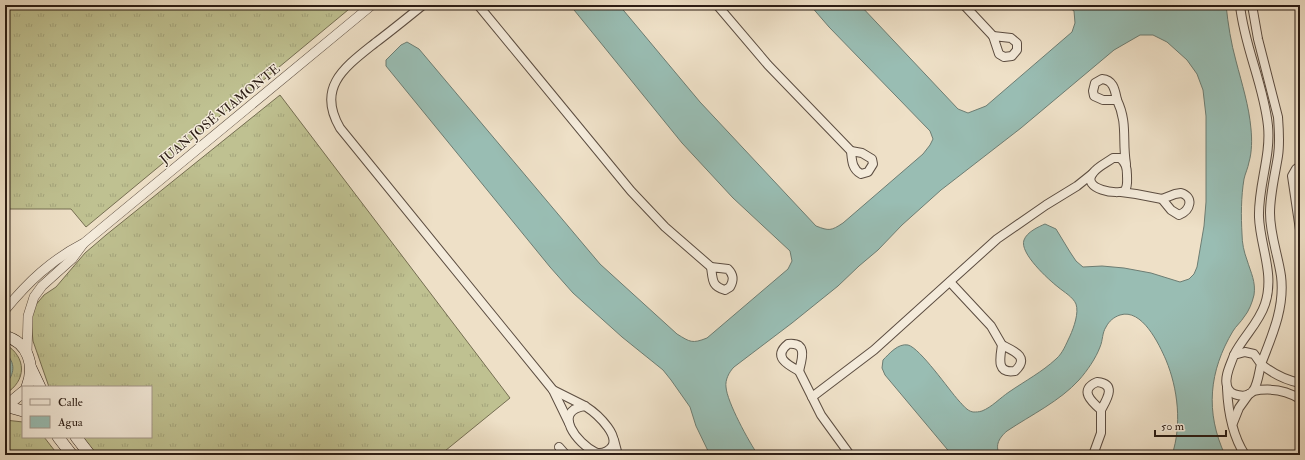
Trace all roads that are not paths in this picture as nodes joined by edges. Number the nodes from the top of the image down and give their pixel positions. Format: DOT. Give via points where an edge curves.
graph roads {
  1 [pos="372,5"];
  2 [pos="423,5"];
  3 [pos="478,5"];
  4 [pos="717,5"];
  5 [pos="964,5"];
  6 [pos="1240,5"];
  7 [pos="1252,5"];
  8 [pos="993,36"];
  9 [pos="1117,100"];
  10 [pos="1124,149"];
  11 [pos="851,152"];
  12 [pos="1113,158"];
  13 [pos="1126,165"];
  14 [pos="1300,166"];
  15 [pos="1092,174"];
  16 [pos="1128,182"];
  17 [pos="1077,186"];
  18 [pos="1098,189"];
  19 [pos="1121,192"];
  20 [pos="1136,194"];
  21 [pos="1162,199"];
  22 [pos="1300,230"];
  23 [pos="84,243"];
  24 [pos="711,267"];
  25 [pos="950,282"];
  26 [pos="5,310"];
  27 [pos="5,336"];
  28 [pos="1002,345"];
  29 [pos="27,353"];
  30 [pos="1234,355"];
  31 [pos="1261,364"];
  32 [pos="31,367"];
  33 [pos="799,371"];
  34 [pos="1300,383"];
  35 [pos="27,386"];
  36 [pos="40,386"];
  37 [pos="1227,388"];
  38 [pos="553,390"];
  39 [pos="22,393"];
  40 [pos="1251,393"];
  41 [pos="812,398"];
  42 [pos="1300,399"];
  43 [pos="5,405"];
  44 [pos="585,406"];
  45 [pos="1101,410"];
  46 [pos="22,411"];
  47 [pos="569,423"];
  48 [pos="1232,423"];
  49 [pos="613,437"];
  50 [pos="59,438"];
  51 [pos="77,438"];
  52 [pos="559,447"];
  53 [pos="598,454"];
  54 [pos="72,455"];
  55 [pos="90,455"];
  56 [pos="566,455"];
  57 [pos="618,455"];
  58 [pos="850,455"];
  59 [pos="1094,455"];
  60 [pos="1245,455"];
  1 -- 23 [label="street, JUAN JOSÉ VIAMONTE"];
  2 -- 38 [label="street" via="342,71 333,89 334,118 344,134"];
  3 -- 24 [label="street" via="630,191 665,227"];
  4 -- 11 [label="street" via="768,65"];
  5 -- 8 [label="street"];
  6 -- 30 [label="street" via="1268,126 1268,149 1259,217 1269,283 1268,296 1260,317"];
  7 -- 31 [label="street" via="1258,39 1276,106 1279,130 1270,215 1272,239 1281,277 1281,297 1272,336"];
  9 -- 10 [label="street" via="1124,121"];
  10 -- 12 [label="street"];
  10 -- 13 [label="street"];
  12 -- 13 [label="street" via="1120,158"];
  12 -- 15 [label="street"];
  13 -- 16 [label="street"];
  14 -- 22 [label="street" via="1292,176"];
  15 -- 17 [label="street"];
  15 -- 18 [label="street" via="1091,182"];
  16 -- 19 [label="street" via="1125,190"];
  16 -- 20 [label="street"];
  17 -- 18 [label="street"];
  17 -- 25 [label="street" via="997,239"];
  18 -- 19 [label="street"];
  19 -- 20 [label="street"];
  20 -- 21 [label="street"];
  23 -- 26 [label="street, JUAN JOSÉ VIAMONTE" via="66,252 42,270"];
  23 -- 29 [label="street, JUAN JOSÉ VIAMONTE" via="34,297 26,332"];
  25 -- 28 [label="street" via="996,332"];
  25 -- 41 [label="street" via="874,350"];
  27 -- 29 [label="main road" via="15,340"];
  29 -- 32 [label="main road"];
  30 -- 31 [label="street" via="1250,352"];
  30 -- 37 [label="street"];
  31 -- 34 [label="street" via="1287,380"];
  31 -- 40 [label="street" via="1258,379"];
  32 -- 35 [label="main road"];
  32 -- 36 [label="main road"];
  33 -- 41 [label="street"];
  37 -- 40 [label="street" via="1237,395"];
  37 -- 48 [label="street"];
  38 -- 44 [label="street"];
  38 -- 47 [label="street"];
  39 -- 43 [label="main road"];
  40 -- 42 [label="street" via="1274,390"];
  40 -- 48 [label="street" via="1238,408"];
  41 -- 58 [label="street" via="828,426"];
  43 -- 46 [label="main road"];
  44 -- 47 [label="street" via="572,410"];
  44 -- 49 [label="street" via="604,422"];
  45 -- 59 [label="street" via="1101,433"];
  47 -- 53 [label="street" via="585,446"];
  48 -- 60 [label="street" via="1237,441"];
  49 -- 53 [label="street" via="613,444 609,450"];
  49 -- 57 [label="street"];
  50 -- 54 [label="main road"];
  51 -- 55 [label="main road"];
  52 -- 56 [label="street"];
}
